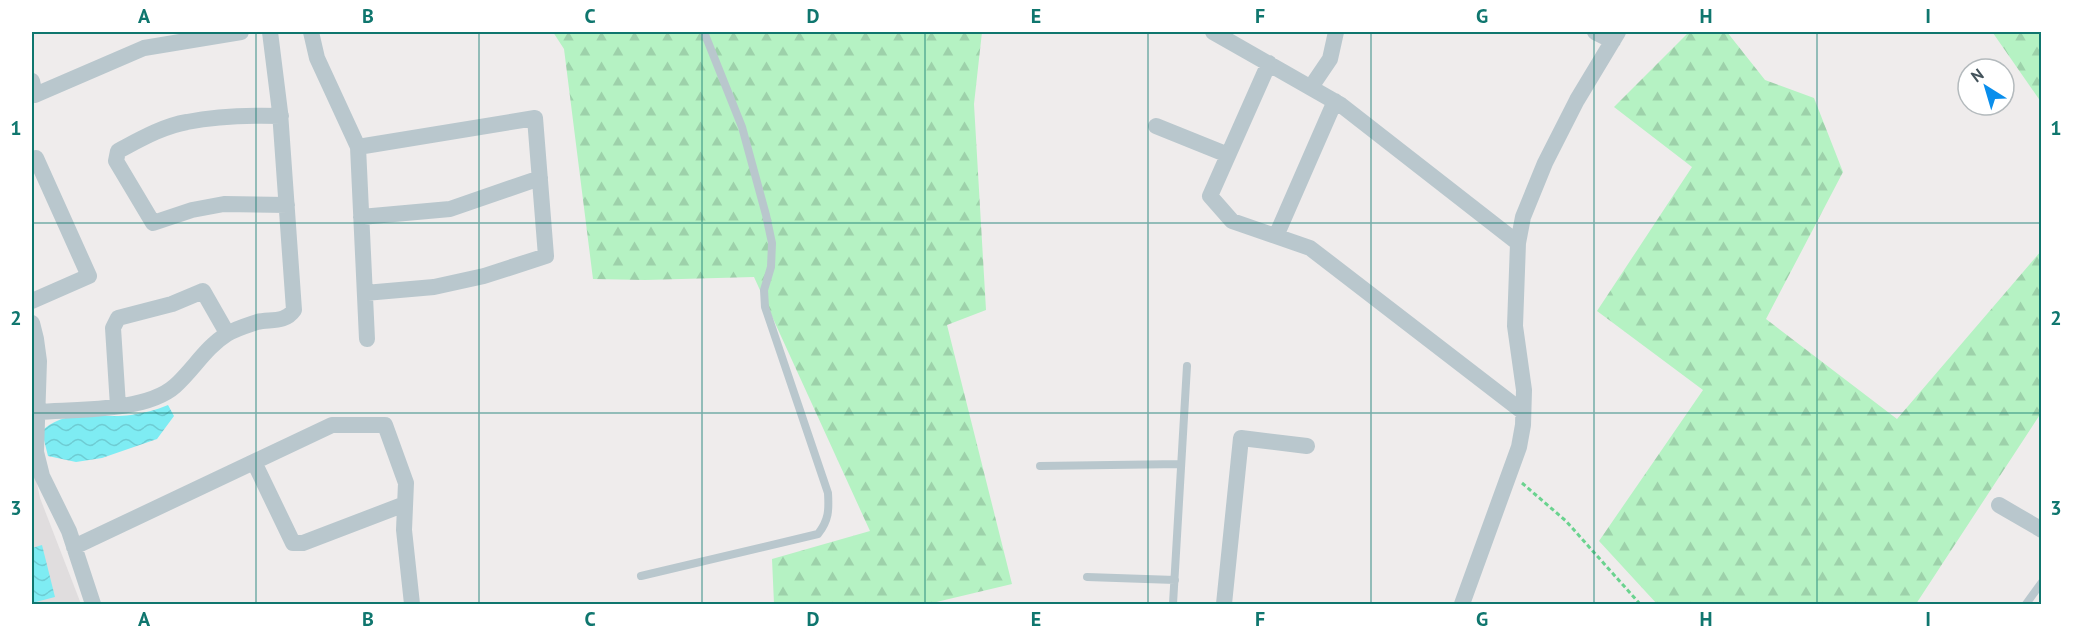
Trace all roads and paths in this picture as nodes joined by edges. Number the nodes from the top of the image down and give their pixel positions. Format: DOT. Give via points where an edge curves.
graph roads {
  1 [pos="241,32"];
  2 [pos="270,32"];
  3 [pos="310,32"];
  4 [pos="704,32"];
  5 [pos="1213,32"];
  6 [pos="1336,32"];
  7 [pos="1595,32"];
  8 [pos="1615,36"];
  9 [pos="143,40"];
  10 [pos="1269,63"];
  11 [pos="32,81"];
  12 [pos="1311,87"];
  13 [pos="1335,101"];
  14 [pos="281,116"];
  15 [pos="1156,126"];
  16 [pos="358,147"];
  17 [pos="1228,155"];
  18 [pos="36,158"];
  19 [pos="540,178"];
  20 [pos="287,205"];
  21 [pos="361,217"];
  22 [pos="1276,236"];
  23 [pos="1518,243"];
  24 [pos="365,293"];
  25 [pos="32,301"];
  26 [pos="32,323"];
  27 [pos="227,333"];
  28 [pos="367,339"];
  29 [pos="1187,366"];
  30 [pos="118,406"];
  31 [pos="38,412"];
  32 [pos="1523,412"];
  33 [pos="1307,446"];
  34 [pos="254,462"];
  35 [pos="1181,464"];
  36 [pos="1040,466"];
  37 [pos="1510,472"];
  38 [pos="405,504"];
  39 [pos="1999,505"];
  40 [pos="2042,530"];
  41 [pos="74,547"];
  42 [pos="641,576"];
  43 [pos="1087,577"];
  44 [pos="1175,580"];
  45 [pos="2042,582"];
  46 [pos="93,604"];
  47 [pos="412,604"];
  48 [pos="1173,604"];
  49 [pos="1224,604"];
  50 [pos="1462,604"];
  51 [pos="1640,604"];
  52 [pos="2026,604"];
  1 -- 9 [label="street"];
  2 -- 14 [label="street"];
  3 -- 16 [label="street" via="317,58"];
  4 -- 42 [label="lane" via="742,127 766,215 772,243 765,307 828,493 829,512 818,534"];
  5 -- 10 [label="street"];
  6 -- 12 [label="street" via="1330,58"];
  7 -- 8 [label="street"];
  8 -- 23 [label="street" via="1545,163 1523,217"];
  9 -- 11 [label="street" via="35,95"];
  10 -- 12 [label="street"];
  10 -- 17 [label="street"];
  12 -- 13 [label="street"];
  13 -- 22 [label="street"];
  13 -- 23 [label="street"];
  14 -- 20 [label="street"];
  14 -- 20 [label="street" via="185,122 118,151 116,161 153,223 224,204"];
  15 -- 17 [label="street"];
  16 -- 19 [label="street" via="535,118"];
  16 -- 21 [label="street"];
  17 -- 22 [label="street" via="1210,196 1232,221"];
  18 -- 25 [label="street" via="89,276"];
  19 -- 21 [label="street" via="450,209"];
  19 -- 24 [label="street" via="546,256 484,276"];
  20 -- 27 [label="street" via="294,310 280,320 258,322"];
  21 -- 24 [label="street"];
  22 -- 32 [label="street" via="1310,248"];
  23 -- 32 [label="street" via="1515,326 1524,390"];
  24 -- 28 [label="street"];
  26 -- 31 [label="street" via="39,362"];
  27 -- 30 [label="street" via="175,386 136,404"];
  27 -- 30 [label="street" via="202,291 172,304 118,318 113,328"];
  29 -- 35 [label="lane"];
  30 -- 31 [label="street"];
  31 -- 41 [label="street" via="36,452 42,476"];
  32 -- 37 [label="street" via="1519,447"];
  33 -- 49 [label="street" via="1241,438"];
  34 -- 38 [label="street" via="293,543 303,543"];
  34 -- 38 [label="street" via="332,424 385,426 406,483"];
  34 -- 41 [label="street"];
  35 -- 36 [label="lane"];
  35 -- 44 [label="lane"];
  37 -- 50 [label="street"];
  37 -- 51 [label="path" via="1566,521"];
  38 -- 47 [label="street"];
  39 -- 40 [label="street"];
  41 -- 46 [label="street"];
  43 -- 44 [label="lane"];
  44 -- 48 [label="lane"];
  45 -- 52 [label="lane"];
}
